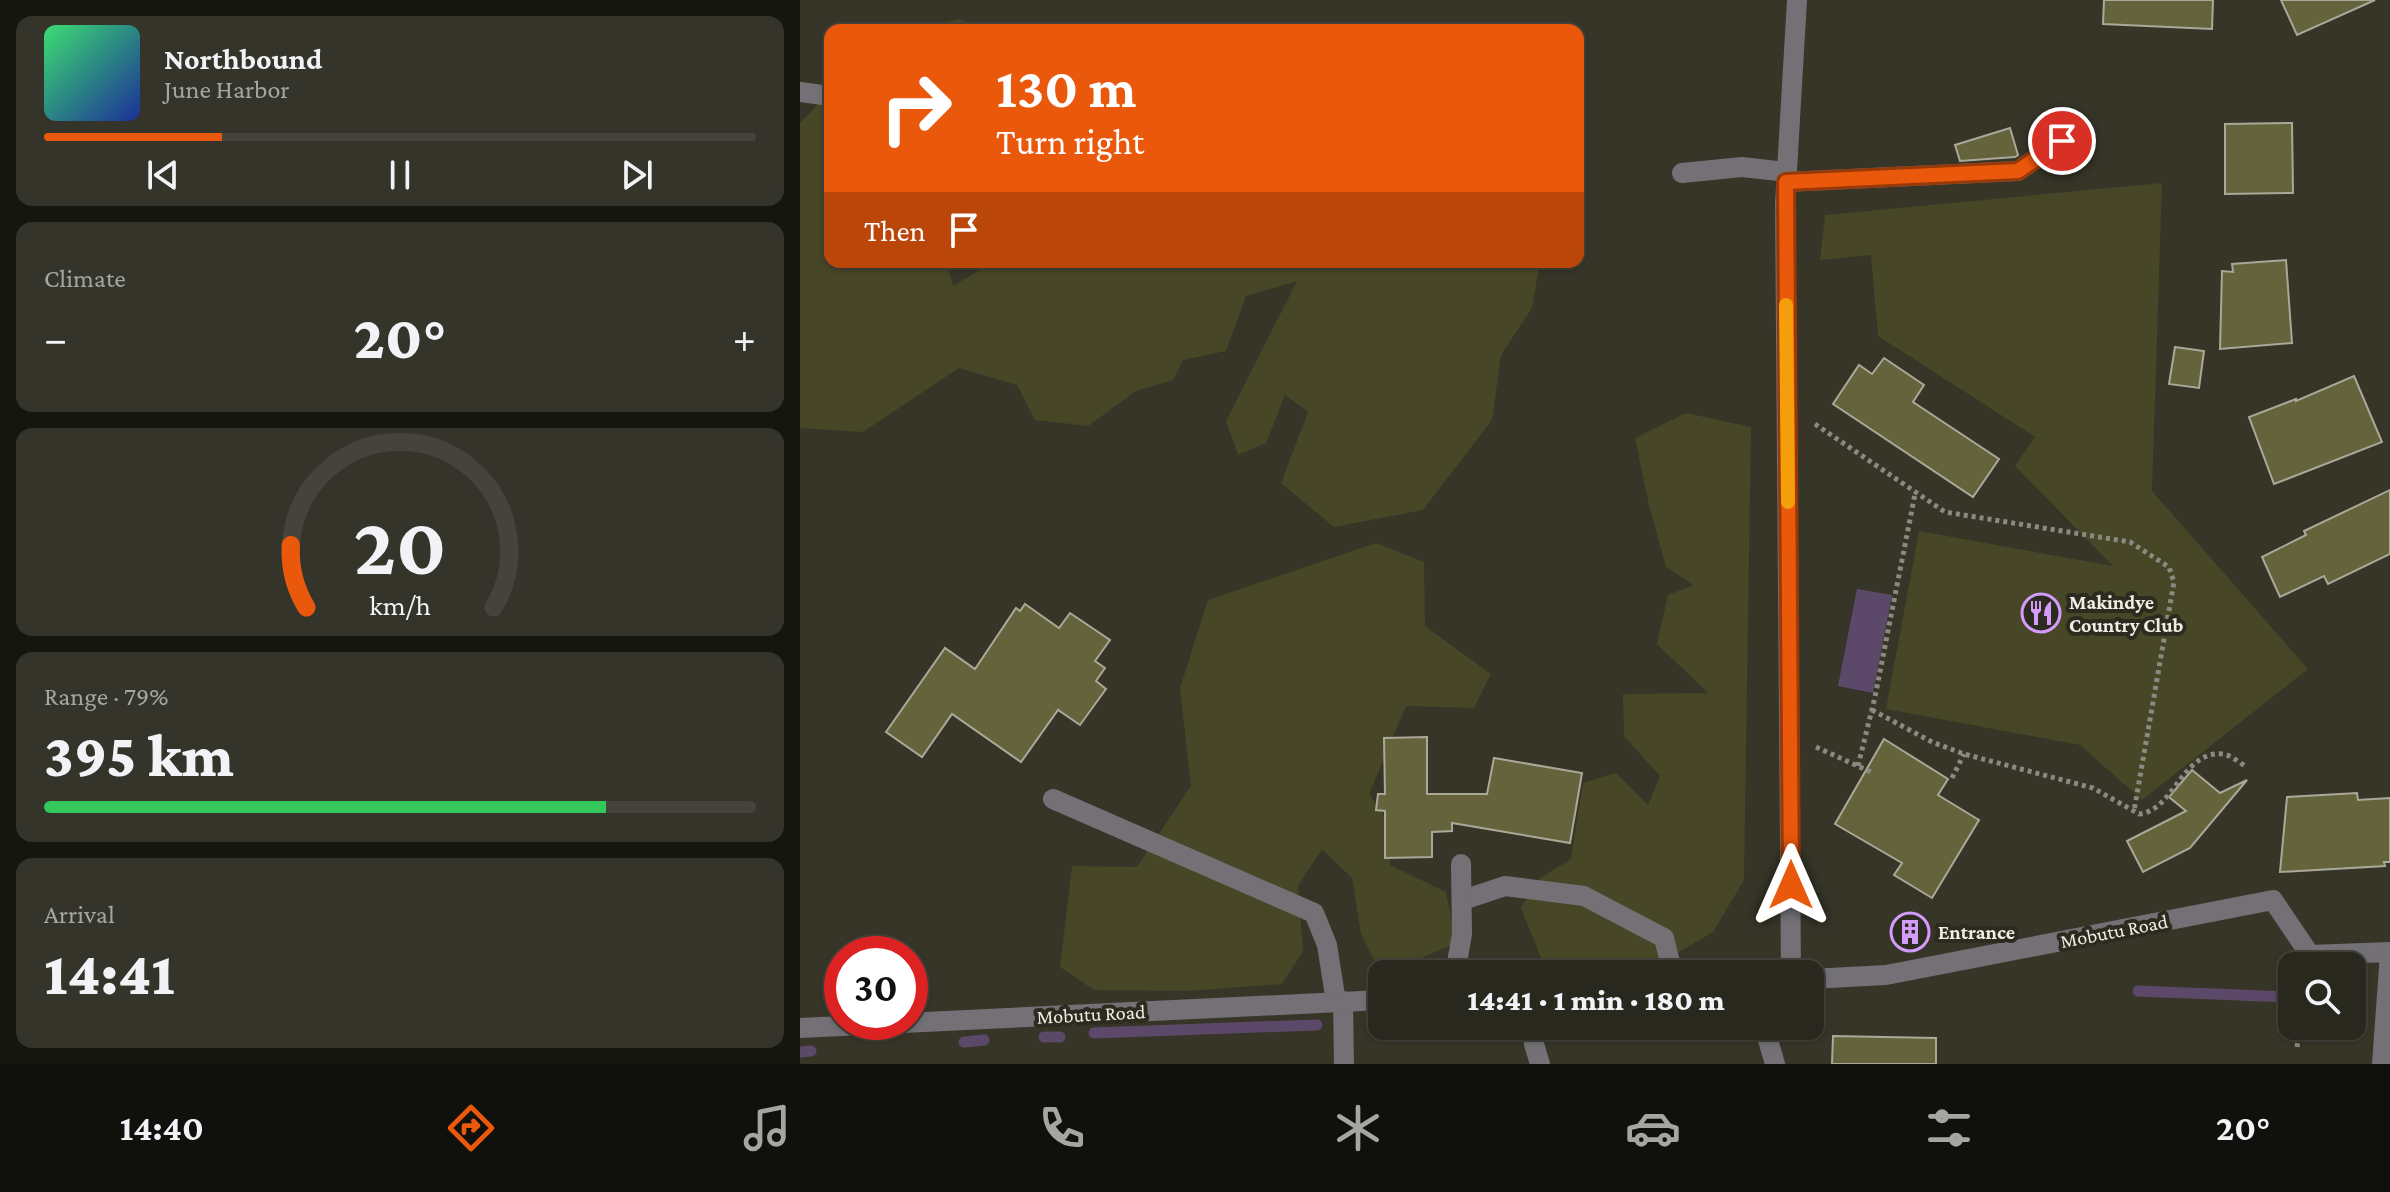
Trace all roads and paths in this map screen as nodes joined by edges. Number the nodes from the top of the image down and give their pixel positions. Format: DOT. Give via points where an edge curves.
graph roads {
  1 [pos="1797,0"];
  2 [pos="800,92"];
  3 [pos="824,95"];
  4 [pos="2062,141"];
  5 [pos="1682,173"];
  6 [pos="1786,177"];
  7 [pos="1787,405"];
  8 [pos="1915,494"];
  9 [pos="1872,710"];
  10 [pos="1789,736"];
  11 [pos="1964,754"];
  12 [pos="1858,766"];
  13 [pos="2245,766"];
  14 [pos="1871,772"];
  15 [pos="1952,778"];
  16 [pos="1053,799"];
  17 [pos="2134,811"];
  18 [pos="1461,864"];
  19 [pos="1463,900"];
  20 [pos="2390,952"];
  21 [pos="1457,960"];
  22 [pos="1670,960"];
  23 [pos="1791,960"];
  24 [pos="1824,978"];
  25 [pos="1368,1001"];
  26 [pos="1340,1002"];
  27 [pos="800,1028"];
  28 [pos="1534,1040"];
  29 [pos="1768,1040"];
  30 [pos="2298,1040"];
  31 [pos="2297,1047"];
  32 [pos="1344,1064"];
  33 [pos="1540,1064"];
  34 [pos="1775,1064"];
  35 [pos="2382,1064"];
  1 -- 6 [label="street"];
  2 -- 3 [label="street"];
  4 -- 6 [label="street" via="2018,171"];
  5 -- 6 [label="street" via="1742,167"];
  6 -- 7 [label="street"];
  7 -- 8 [label="path"];
  7 -- 10 [label="street"];
  8 -- 9 [label="path"];
  8 -- 17 [label="path" via="1945,512 2130,542 2169,567 2174,582"];
  9 -- 11 [label="path"];
  9 -- 12 [label="path"];
  10 -- 12 [label="path"];
  10 -- 23 [label="street"];
  11 -- 15 [label="path"];
  11 -- 17 [label="path" via="2093,788"];
  12 -- 14 [label="path"];
  13 -- 17 [label="path" via="2224,754 2210,756 2195,763 2146,813"];
  16 -- 26 [label="street" via="1314,913"];
  18 -- 19 [label="street"];
  19 -- 21 [label="street"];
  19 -- 22 [label="street" via="1505,886 1584,896 1664,938"];
  20 -- 24 [label="street, Mobutu Road" via="2310,955 2273,900 1886,975"];
  20 -- 35 [label="street"];
  25 -- 26 [label="street, Mobutu Road"];
  26 -- 27 [label="street, Mobutu Road"];
  26 -- 32 [label="street"];
  28 -- 33 [label="street"];
  29 -- 34 [label="street"];
  30 -- 31 [label="path"];
}
